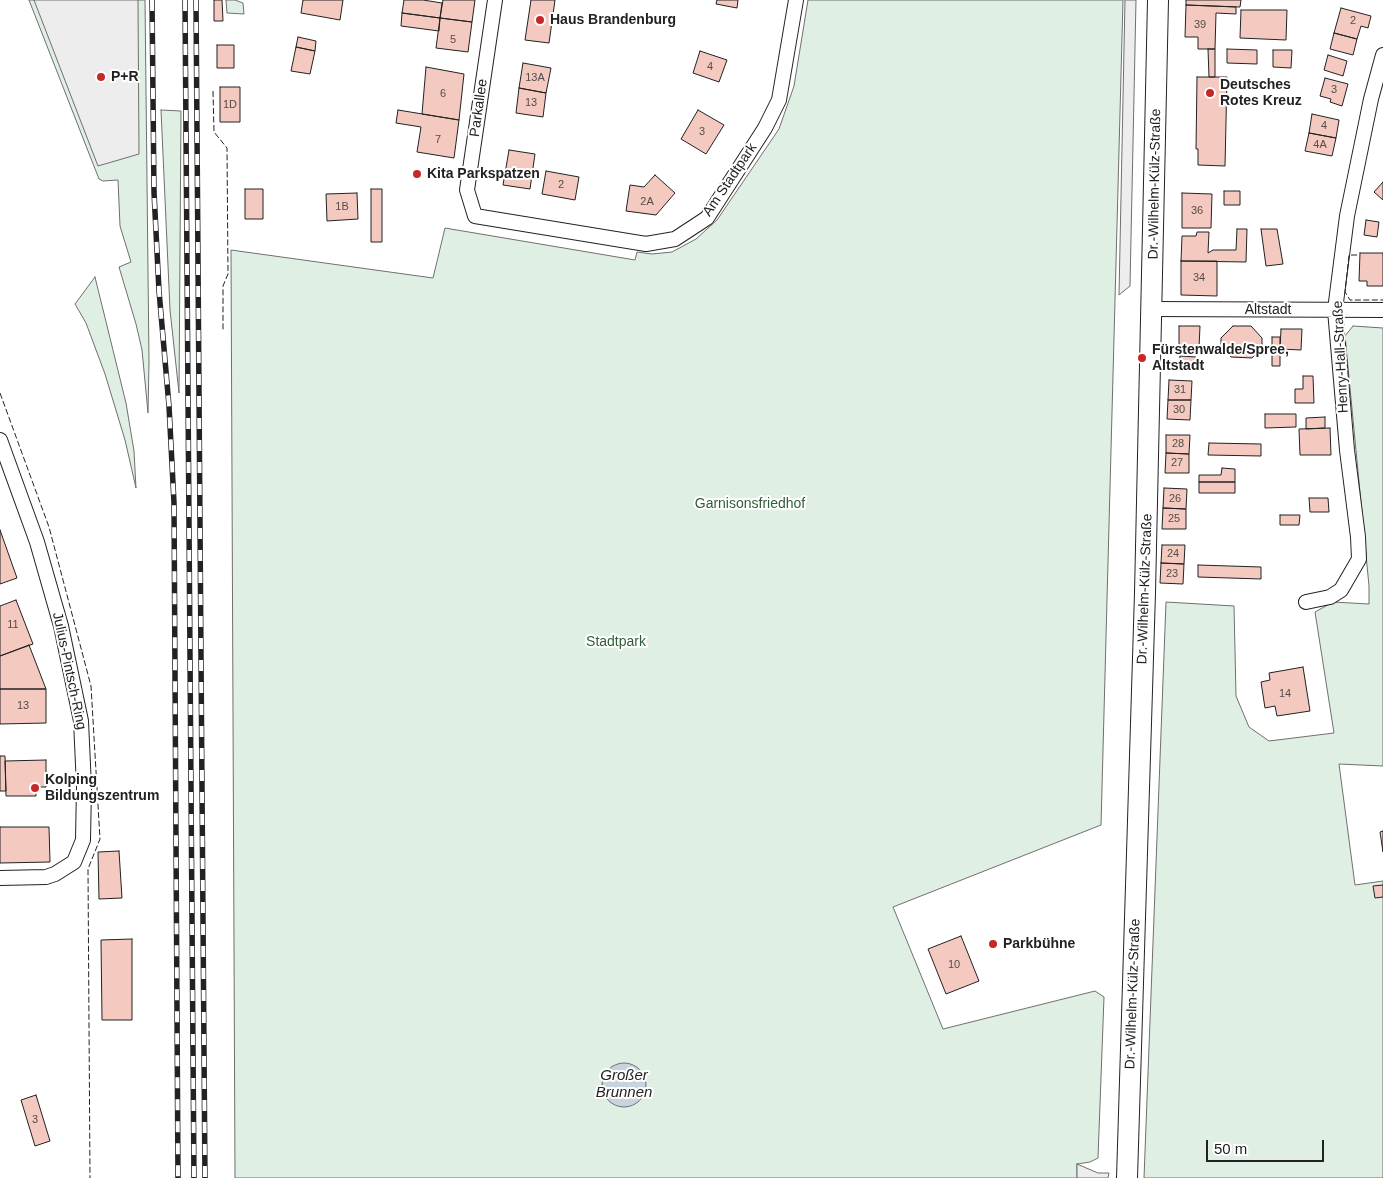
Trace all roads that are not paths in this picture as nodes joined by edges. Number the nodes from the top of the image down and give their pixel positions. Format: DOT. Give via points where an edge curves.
graph roads {
  1 [pos="495,0"];
  2 [pos="796,0"];
  3 [pos="1158,0"];
  4 [pos="1383,55"];
  5 [pos="475,216"];
  6 [pos="1152,309"];
  7 [pos="1335,310"];
  8 [pos="1383,310"];
  9 [pos="0,440"];
  10 [pos="1306,602"];
  11 [pos="0,878"];
  12 [pos="1127,1178"];
  1 -- 5 [label="street, Parkallee" via="468,190"];
  2 -- 5 [label="street, Am Stadtpark" via="779,100 765,128 707,218 675,239 646,244"];
  3 -- 6 [label="main road, Dr.-Wilhelm-Külz-Straße"];
  4 -- 7 [label="street, Henry-Hall-Straße" via="1347,216"];
  6 -- 7 [label="street, Altstadt"];
  6 -- 12 [label="main road, Dr.-Wilhelm-Külz-Straße"];
  7 -- 8 [label="street, Altstadt"];
  7 -- 10 [label="street, Henry-Hall-Straße" via="1359,559 1341,590 1330,597"];
  9 -- 11 [label="street, Julius-Pintsch-Ring" via="36,542 63,634 81,721 84,787 83,840 74,862 46,877"];
}
